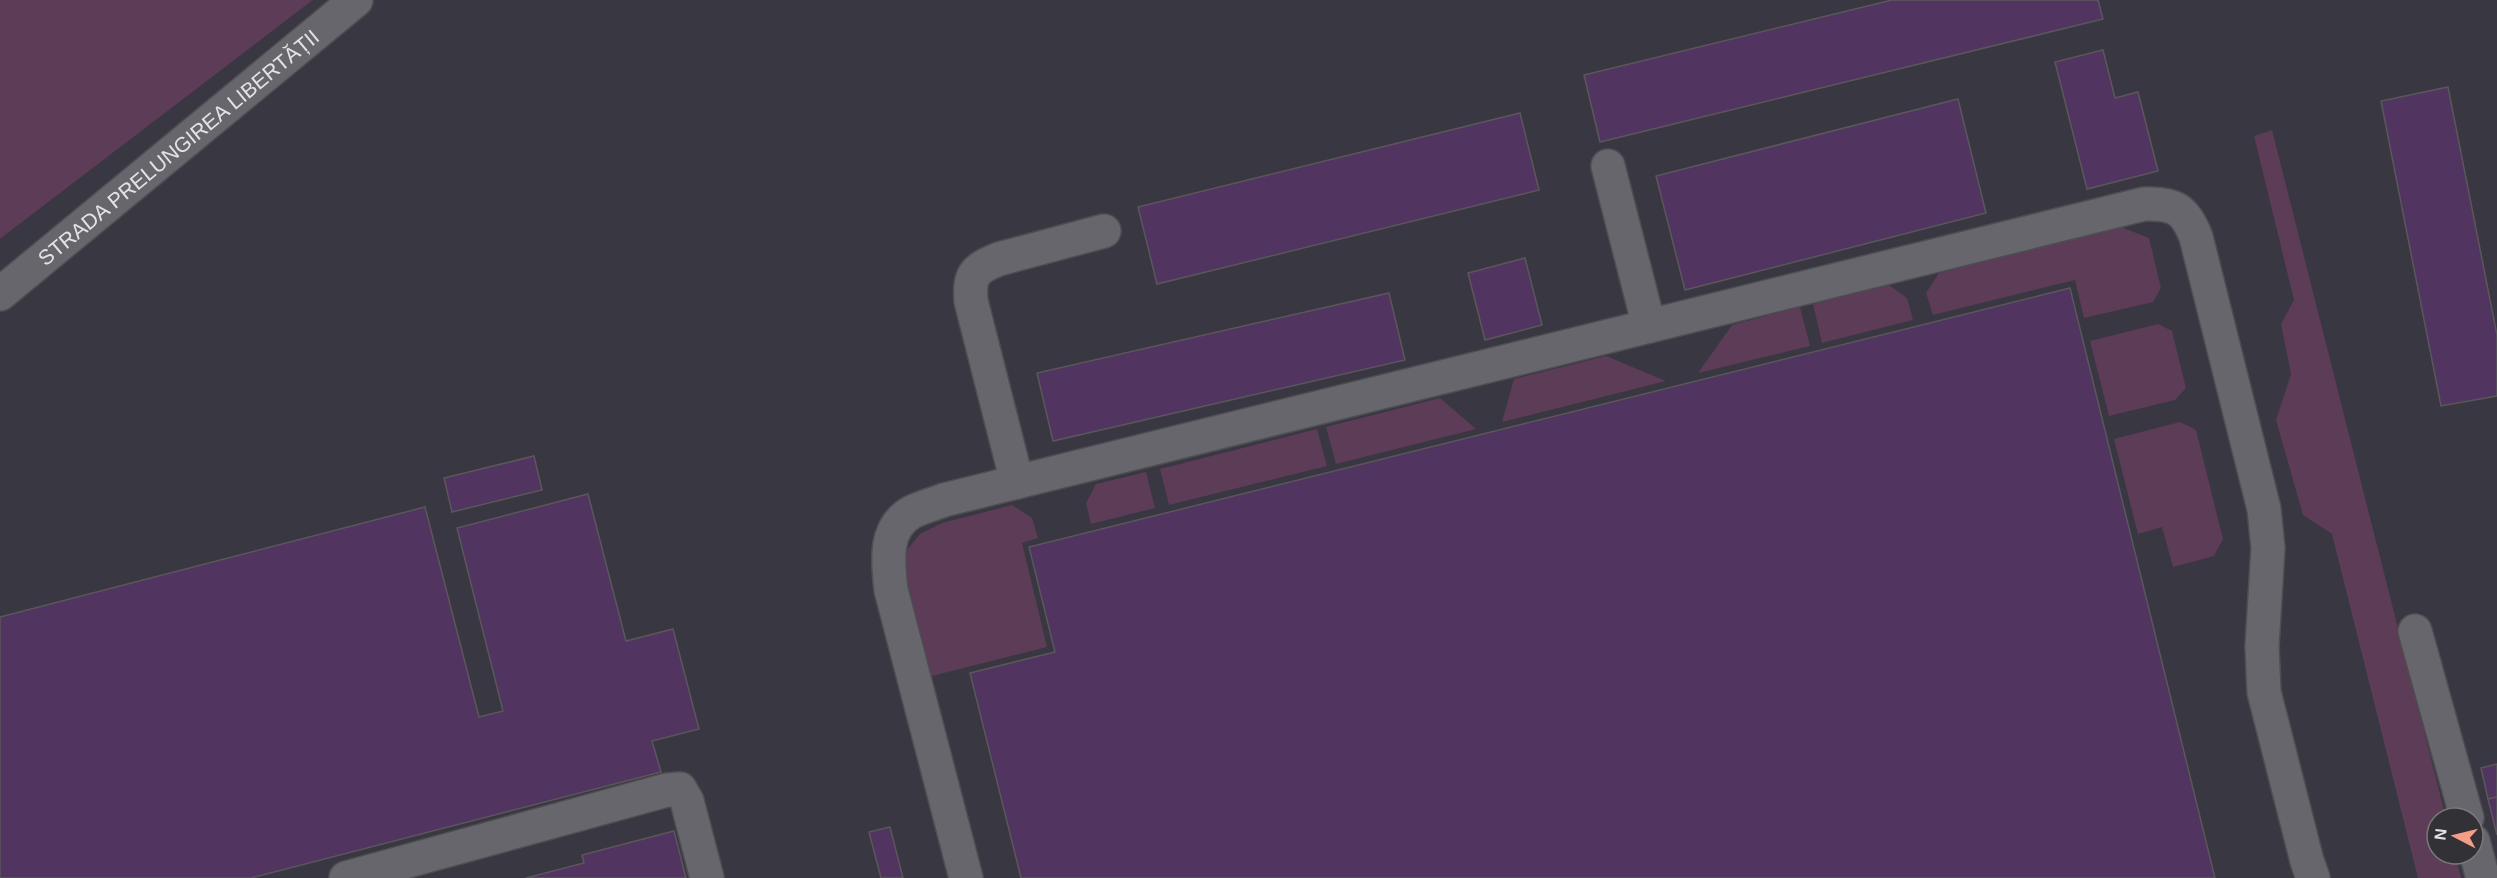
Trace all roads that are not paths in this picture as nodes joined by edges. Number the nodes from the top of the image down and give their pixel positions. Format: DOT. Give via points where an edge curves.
graph roads {
  1 [pos="356,0"];
  2 [pos="1608,166"];
  3 [pos="1104,231"];
  4 [pos="0,294"];
  5 [pos="1648,326"];
  6 [pos="1017,482"];
  7 [pos="2415,631"];
  8 [pos="2464,806"];
  9 [pos="346,878"];
  10 [pos="707,878"];
  11 [pos="966,878"];
  12 [pos="2313,878"];
  1 -- 4 [label="street, STRADA PRELUNGIREA LIBERTĂȚII"];
  2 -- 5 [label="street"];
  3 -- 6 [label="street" via="984,265 974,274 970,285"];
  5 -- 6 [label="street"];
  5 -- 12 [label="street" via="2144,204 2163,203 2178,208 2189,219 2196,237 2264,509 2268,548 2262,646 2265,692"];
  6 -- 11 [label="street" via="944,500 910,513 892,532 887,561 891,590"];
  7 -- 8 [label="street"];
  9 -- 10 [label="street" via="680,789 687,801"];
}
